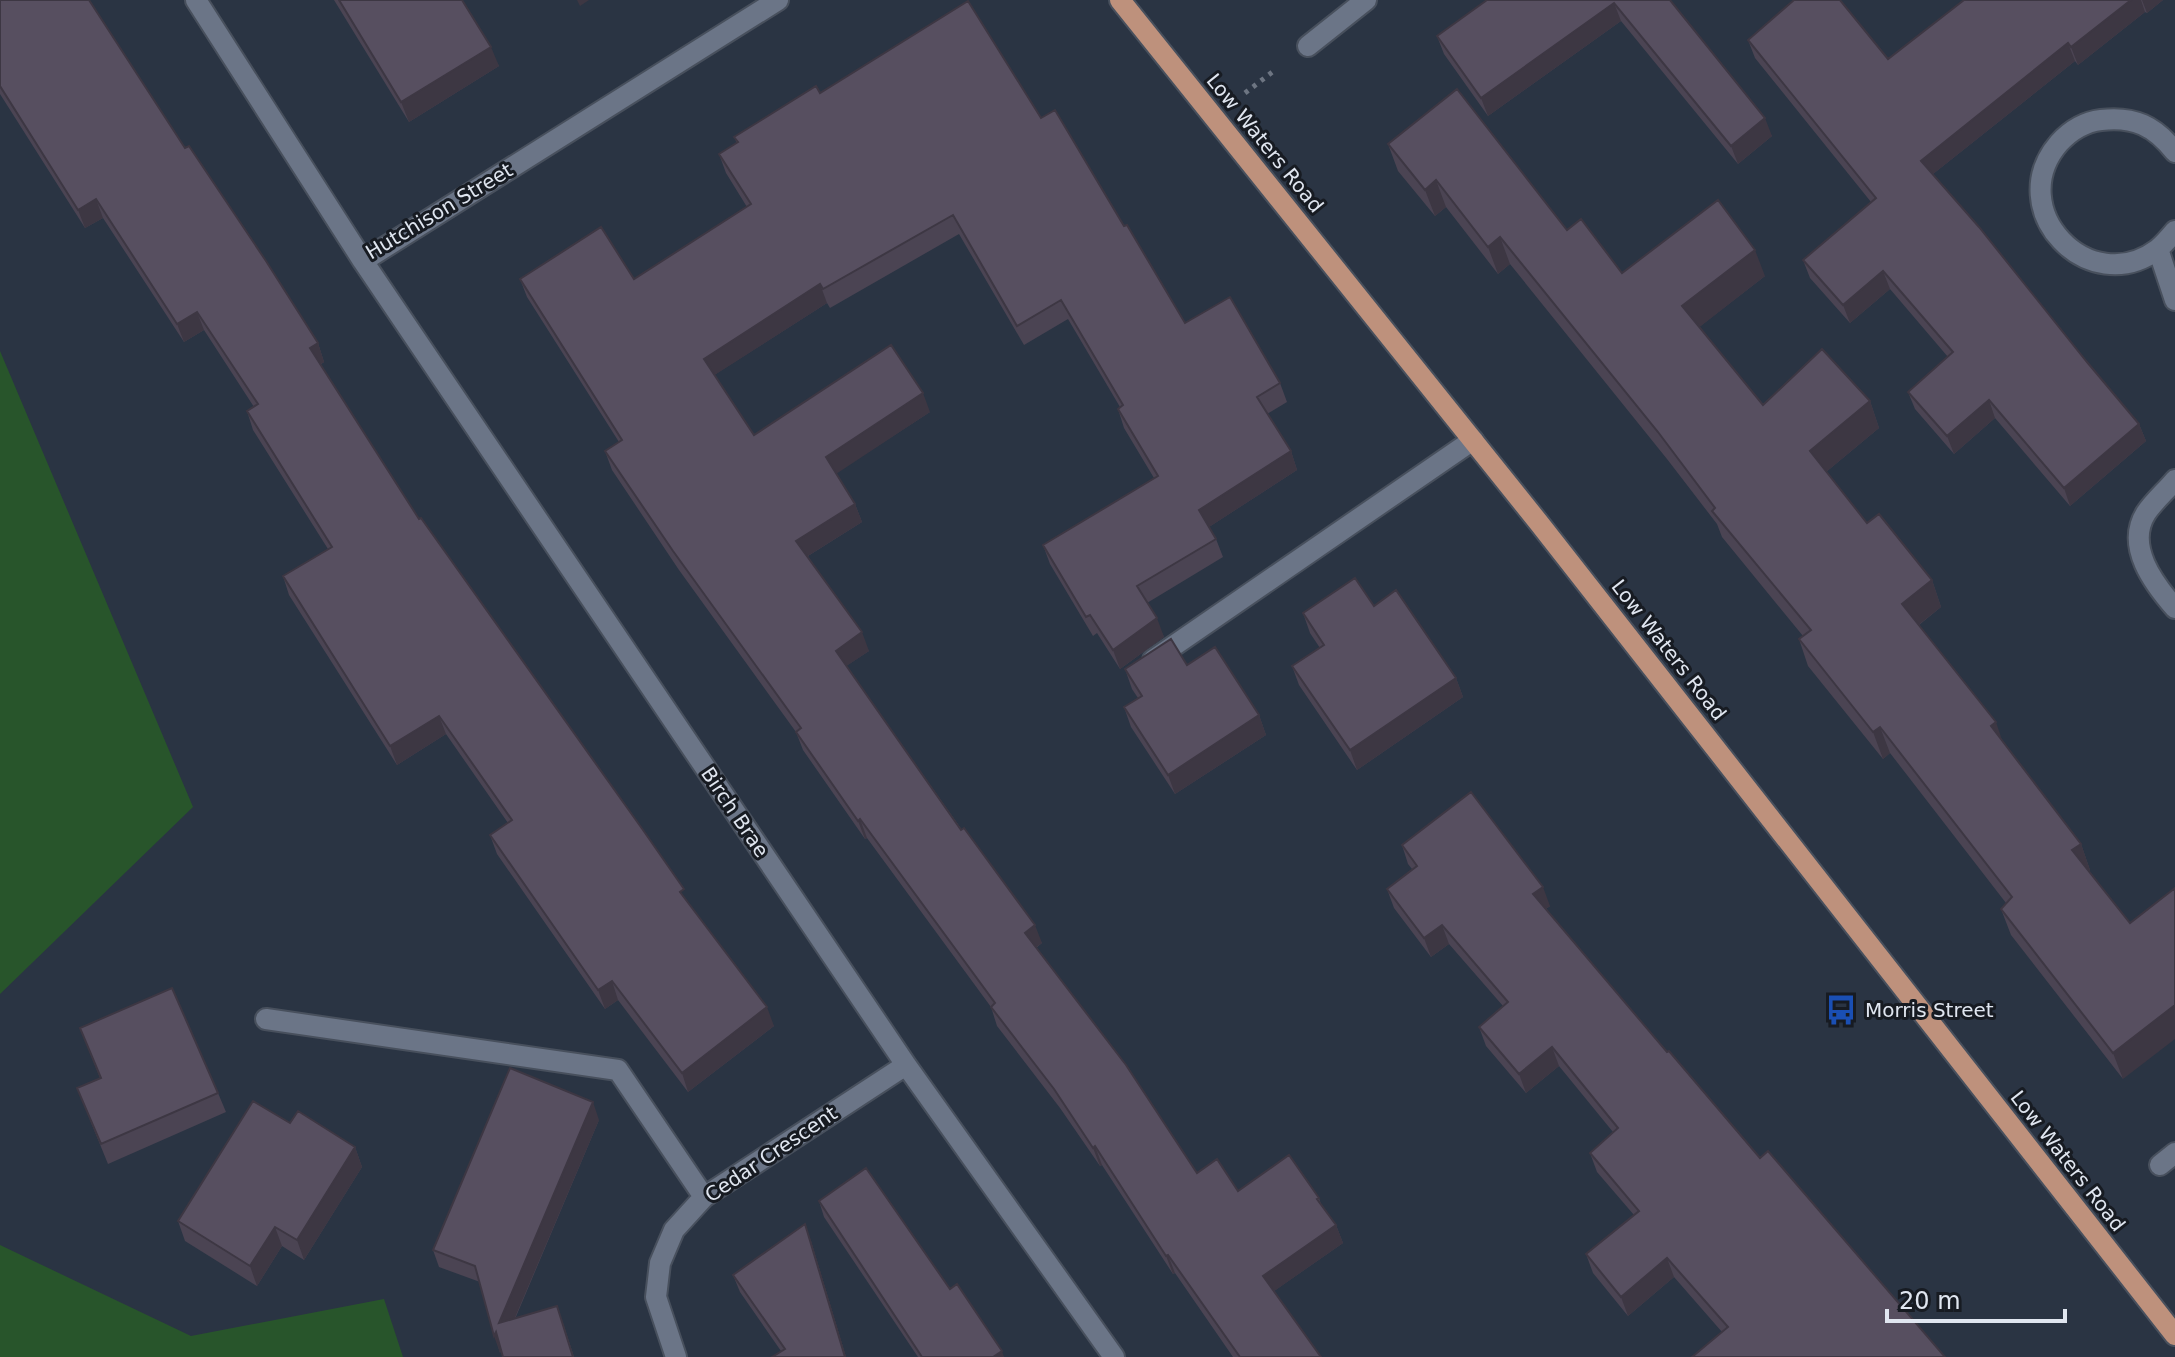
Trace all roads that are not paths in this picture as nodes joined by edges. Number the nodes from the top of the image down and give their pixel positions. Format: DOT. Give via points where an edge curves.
graph roads {
  1 [pos="196,0"];
  2 [pos="778,0"];
  3 [pos="1120,0"];
  4 [pos="1366,0"];
  5 [pos="1308,46"];
  6 [pos="2175,152"];
  7 [pos="2175,231"];
  8 [pos="2158,249"];
  9 [pos="363,261"];
  10 [pos="2175,300"];
  11 [pos="1473,440"];
  12 [pos="2175,480"];
  13 [pos="2175,608"];
  14 [pos="1143,667"];
  15 [pos="266,1019"];
  16 [pos="906,1065"];
  17 [pos="704,1197"];
  18 [pos="2175,1335"];
  19 [pos="676,1357"];
  20 [pos="1114,1357"];
  1 -- 9 [label="street, Hutchison Street"];
  2 -- 9 [label="street, Hutchison Street"];
  3 -- 11 [label="main road, Low Waters Road"];
  4 -- 5 [label="street"];
  6 -- 8 [label="street" via="2142,123 2117,118 2091,121 2069,133 2052,152 2042,175 2041,201 2049,225 2064,245 2086,259 2111,264 2135,261"];
  7 -- 8 [label="street"];
  8 -- 10 [label="street"];
  9 -- 16 [label="street, Birch Brae"];
  11 -- 14 [label="street"];
  11 -- 18 [label="main road, Low Waters Road"];
  12 -- 13 [label="street" via="2145,515 2139,533 2139,553"];
  15 -- 17 [label="street" via="618,1070"];
  16 -- 17 [label="street, Cedar Crescent"];
  16 -- 20 [label="street, Birch Brae"];
  17 -- 19 [label="street, Cedar Crescent" via="674,1230 660,1263 656,1297"];
}
